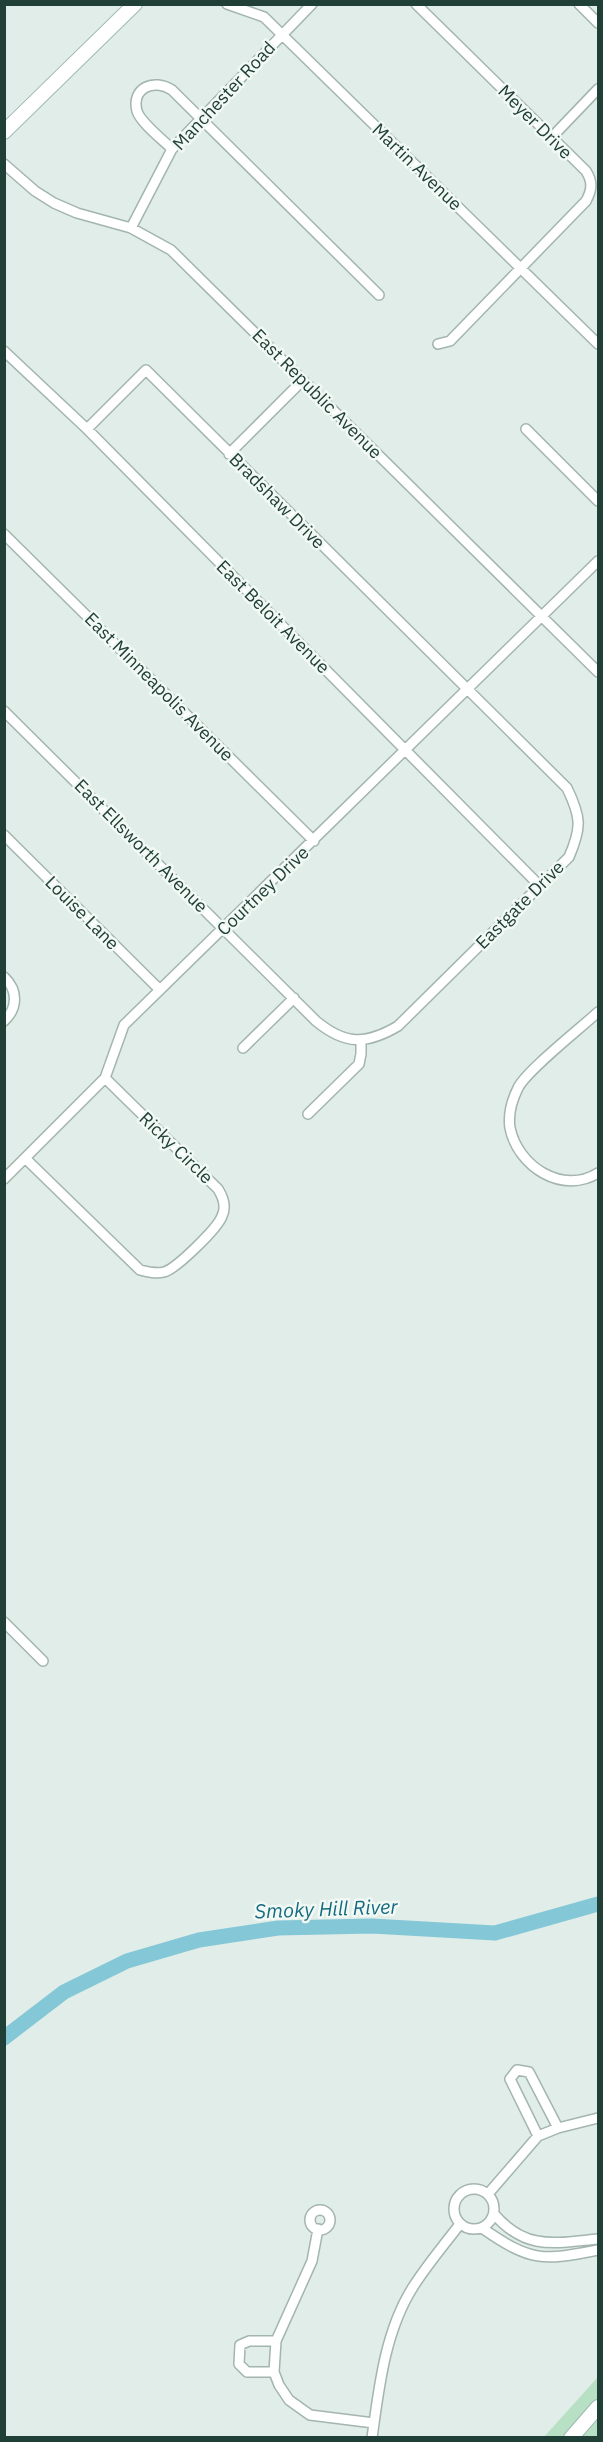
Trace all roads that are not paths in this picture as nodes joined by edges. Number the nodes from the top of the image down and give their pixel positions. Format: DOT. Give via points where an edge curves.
graph roads {
  1 [pos="135,4"];
  2 [pos="227,4"];
  3 [pos="312,4"];
  4 [pos="416,4"];
  5 [pos="579,4"];
  6 [pos="598,23"];
  7 [pos="282,35"];
  8 [pos="598,89"];
  9 [pos="201,118"];
  10 [pos="4,132"];
  11 [pos="552,137"];
  12 [pos="172,149"];
  13 [pos="4,164"];
  14 [pos="131,228"];
  15 [pos="520,268"];
  16 [pos="379,295"];
  17 [pos="598,344"];
  18 [pos="438,345"];
  19 [pos="4,351"];
  20 [pos="303,380"];
  21 [pos="87,429"];
  22 [pos="526,429"];
  23 [pos="229,454"];
  24 [pos="598,501"];
  25 [pos="4,534"];
  26 [pos="598,561"];
  27 [pos="543,616"];
  28 [pos="598,672"];
  29 [pos="467,690"];
  30 [pos="4,711"];
  31 [pos="406,751"];
  32 [pos="4,836"];
  33 [pos="314,841"];
  34 [pos="540,886"];
  35 [pos="225,929"];
  36 [pos="4,977"];
  37 [pos="160,990"];
  38 [pos="294,998"];
  39 [pos="598,1012"];
  40 [pos="4,1021"];
  41 [pos="361,1041"];
  42 [pos="243,1048"];
  43 [pos="105,1078"];
  44 [pos="308,1114"];
  45 [pos="26,1159"];
  46 [pos="598,1173"];
  47 [pos="4,1179"];
  48 [pos="4,1622"];
  49 [pos="43,1662"];
  50 [pos="598,2118"];
  51 [pos="558,2128"];
  52 [pos="538,2136"];
  53 [pos="488,2194"];
  54 [pos="494,2214"];
  55 [pos="460,2224"];
  56 [pos="482,2228"];
  57 [pos="318,2229"];
  58 [pos="598,2239"];
  59 [pos="598,2250"];
  60 [pos="276,2341"];
  61 [pos="274,2372"];
  62 [pos="598,2407"];
  63 [pos="374,2423"];
  64 [pos="372,2438"];
  65 [pos="571,2438"];
  1 -- 10 [label="main road"];
  2 -- 7 [label="street, Martin Avenue" via="264,17"];
  3 -- 7 [label="street, Manchester Road"];
  4 -- 11 [label="street, Meyer Drive"];
  5 -- 6 [label="street"];
  7 -- 9 [label="street, Manchester Road"];
  7 -- 15 [label="street, Martin Avenue"];
  8 -- 11 [label="street"];
  9 -- 12 [label="street, Manchester Road"];
  9 -- 12 [label="street" via="164,85 156,83 141,91 137,100 140,118"];
  9 -- 16 [label="street"];
  11 -- 15 [label="street, Meyer Drive" via="590,178 590,195"];
  12 -- 14 [label="street, Manchester Road"];
  13 -- 14 [label="street, East Republic Avenue" via="54,203"];
  14 -- 20 [label="street, East Republic Avenue" via="171,250"];
  15 -- 17 [label="street, Martin Avenue"];
  15 -- 18 [label="street, Meyer Drive" via="450,341"];
  19 -- 21 [label="street, East Beloit Avenue"];
  20 -- 23 [label="street"];
  20 -- 27 [label="street, East Republic Avenue"];
  21 -- 23 [label="street, Bradshaw Drive" via="146,370"];
  21 -- 31 [label="street, East Beloit Avenue"];
  22 -- 24 [label="street"];
  23 -- 29 [label="street, Bradshaw Drive"];
  25 -- 33 [label="street, East Minneapolis Avenue"];
  26 -- 27 [label="street, Courtney Drive"];
  27 -- 28 [label="street, East Republic Avenue"];
  27 -- 29 [label="street, Courtney Drive"];
  29 -- 31 [label="street, Courtney Drive"];
  29 -- 34 [label="street, Eastgate Drive" via="567,789 579,812 577,839 569,857"];
  30 -- 35 [label="street, East Ellsworth Avenue"];
  31 -- 33 [label="street, Courtney Drive"];
  31 -- 34 [label="street, East Beloit Avenue"];
  32 -- 37 [label="street, Louise Lane"];
  33 -- 35 [label="street, Courtney Drive"];
  34 -- 41 [label="street, Eastgate Drive" via="398,1026"];
  35 -- 37 [label="street, Courtney Drive"];
  35 -- 38 [label="street, East Ellsworth Avenue"];
  36 -- 40 [label="street" via="14,989 15,999 14,1009"];
  37 -- 43 [label="street, Courtney Drive" via="124,1025"];
  38 -- 41 [label="street, East Ellsworth Avenue" via="329,1032"];
  38 -- 42 [label="street"];
  39 -- 46 [label="street" via="519,1085 511,1104 510,1127 517,1147 531,1165 550,1177 569,1181"];
  41 -- 44 [label="street" via="359,1064"];
  43 -- 45 [label="street, Courtney Drive"];
  43 -- 45 [label="street, Ricky Circle" via="218,1189 224,1209 217,1225 165,1272 140,1270"];
  45 -- 47 [label="street, Courtney Drive"];
  48 -- 49 [label="street"];
  50 -- 51 [label="street"];
  51 -- 52 [label="street"];
  51 -- 52 [label="street" via="529,2072 517,2070 510,2079"];
  52 -- 53 [label="street"];
  53 -- 54 [label="street" via="494,2203"];
  53 -- 55 [label="street" via="475,2188 457,2198 454,2211"];
  54 -- 56 [label="street"];
  54 -- 58 [label="street" via="506,2228 525,2239 548,2244"];
  55 -- 56 [label="street" via="470,2229"];
  55 -- 63 [label="street" via="412,2289 393,2329"];
  56 -- 59 [label="street" via="510,2247 536,2257 558,2258"];
  57 -- 60 [label="street" via="312,2261"];
  60 -- 61 [label="street"];
  60 -- 61 [label="street" via="240,2345 239,2364 248,2372"];
  61 -- 63 [label="street" via="289,2400 310,2415"];
  62 -- 65 [label="main road"];
  63 -- 64 [label="street"];
}
